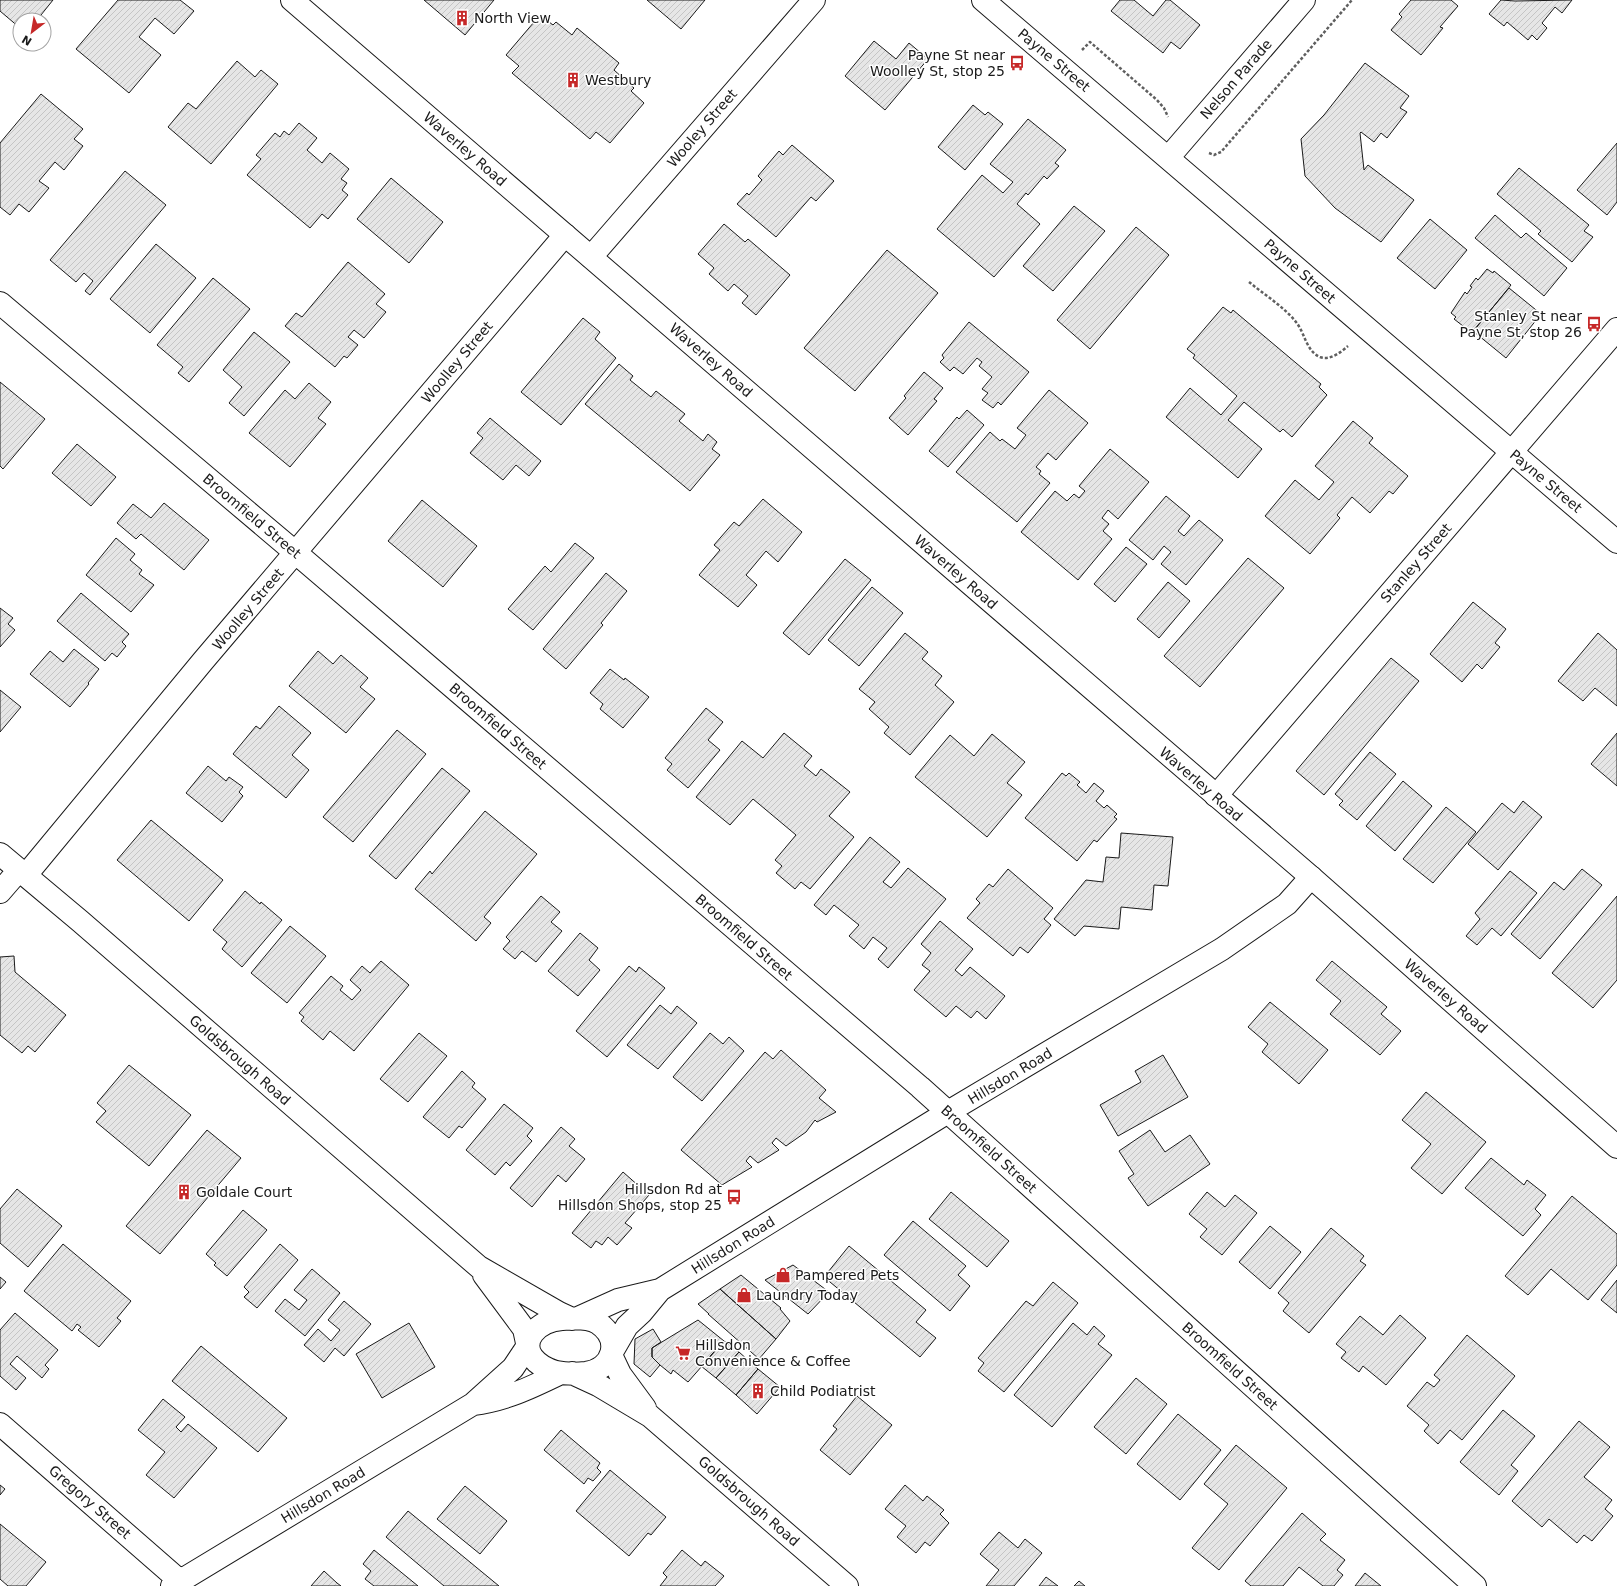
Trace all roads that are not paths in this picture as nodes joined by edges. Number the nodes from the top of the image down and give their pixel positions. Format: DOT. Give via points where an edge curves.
graph roads {
  1 [pos="292,0"];
  2 [pos="814,0"];
  3 [pos="983,0"];
  4 [pos="1304,0"];
  5 [pos="1168,158"];
  6 [pos="565,236"];
  7 [pos="591,257"];
  8 [pos="0,303"];
  9 [pos="1617,330"];
  10 [pos="1512,452"];
  11 [pos="1617,542"];
  12 [pos="296,553"];
  13 [pos="1216,796"];
  14 [pos="0,854"];
  15 [pos="22,873"];
  16 [pos="1311,877"];
  17 [pos="0,892"];
  18 [pos="948,1112"];
  19 [pos="1617,1147"];
  20 [pos="479,1267"];
  21 [pos="660,1290"];
  22 [pos="575,1319"];
  23 [pos="527,1345"];
  24 [pos="612,1353"];
  25 [pos="567,1373"];
  26 [pos="473,1404"];
  27 [pos="650,1416"];
  28 [pos="0,1424"];
  29 [pos="176,1584"];
  30 [pos="847,1586"];
  31 [pos="1475,1586"];
  1 -- 6 [label="street, Waverley Road"];
  2 -- 7 [label="street, Wooley Street"];
  3 -- 5 [label="street, Payne Street"];
  4 -- 5 [label="street, Nelson Parade"];
  5 -- 10 [label="street, Payne Street"];
  6 -- 7 [label="street, Waverley Road"];
  6 -- 12 [label="street, Woolley Street"];
  7 -- 13 [label="street, Waverley Road"];
  8 -- 12 [label="street, Broomfield Street"];
  9 -- 10 [label="street, Stanley Street"];
  10 -- 11 [label="street, Payne Street"];
  10 -- 13 [label="street, Stanley Street"];
  12 -- 15 [label="street, Woolley Street"];
  12 -- 18 [label="street, Broomfield Street"];
  13 -- 16 [label="street, Waverley Road"];
  14 -- 15 [label="street, Goldsbrough Road"];
  15 -- 17 [label="street, Woolley Street"];
  15 -- 20 [label="street, Goldsbrough Road"];
  16 -- 18 [label="street, Hillsdon Road" via="1287,904 1222,949"];
  16 -- 19 [label="street, Waverley Road"];
  18 -- 21 [label="street, Hillsdon Road"];
  18 -- 31 [label="street, Broomfield Street"];
  20 -- 22 [label="street, Goldsbrough Road" via="559,1313"];
  20 -- 23 [label="street, Goldsbrough Road" via="519,1320 524,1329"];
  21 -- 22 [label="street, Hillsdon Road" via="618,1300"];
  21 -- 24 [label="street, Hillsdon Road" via="627,1326"];
  22 -- 23 [label="street" via="546,1322 534,1332"];
  22 -- 24 [label="street" via="591,1320 602,1327 610,1337"];
  23 -- 25 [label="street" via="530,1355 537,1362 552,1371"];
  23 -- 26 [label="street, Hillsdon Road" via="512,1368"];
  24 -- 25 [label="street" via="607,1363 598,1370"];
  24 -- 27 [label="street, Goldsbrough Road" via="620,1374"];
  25 -- 26 [label="street, Hillsdon Road" via="506,1398"];
  25 -- 27 [label="street, Goldsbrough Road" via="598,1385"];
  26 -- 29 [label="street, Hillsdon Road"];
  27 -- 30 [label="street, Goldsbrough Road"];
  28 -- 29 [label="street, Gregory Street"];
}
